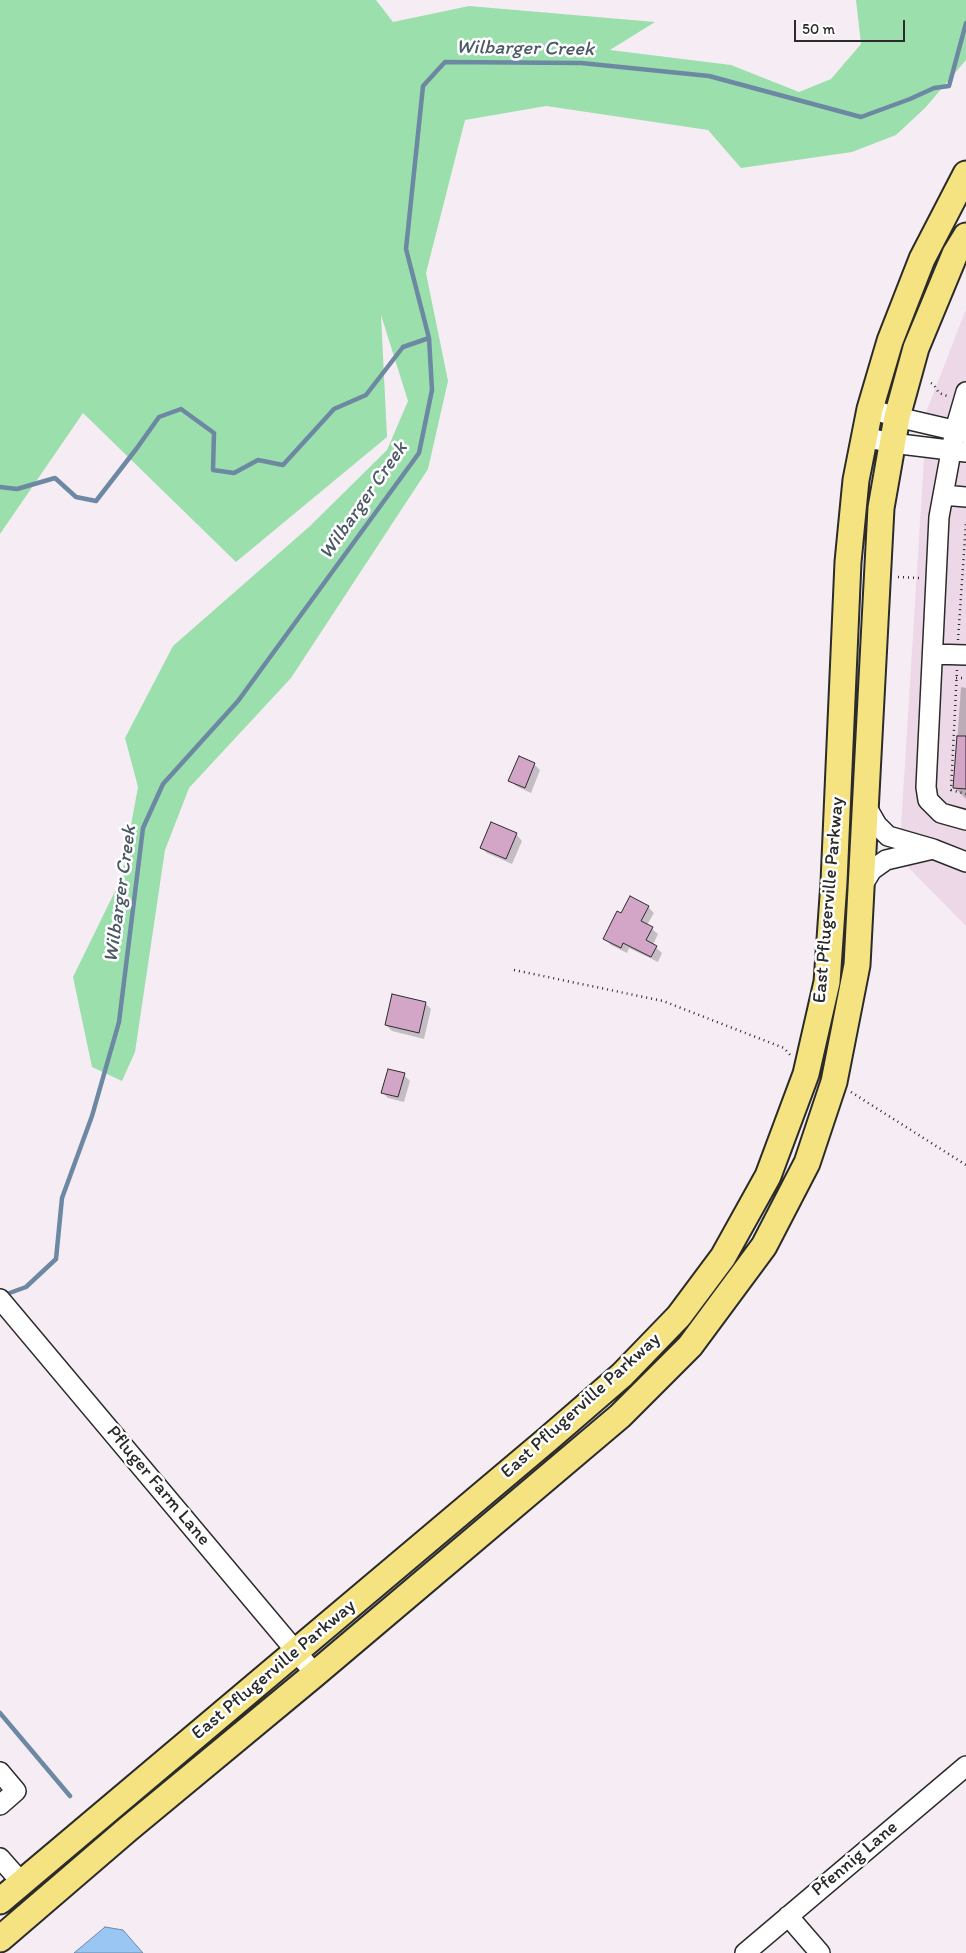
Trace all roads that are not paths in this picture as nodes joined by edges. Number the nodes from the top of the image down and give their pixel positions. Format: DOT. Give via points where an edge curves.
graph roads {
  1 [pos="966,174"];
  2 [pos="966,236"];
  3 [pos="958,395"];
  4 [pos="870,409"];
  5 [pos="897,417"];
  6 [pos="961,432"];
  7 [pos="864,437"];
  8 [pos="892,443"];
  9 [pos="959,451"];
  10 [pos="943,495"];
  11 [pos="966,497"];
  12 [pos="962,649"];
  13 [pos="932,654"];
  14 [pos="866,806"];
  15 [pos="966,820"];
  16 [pos="933,849"];
  17 [pos="966,862"];
  18 [pos="862,886"];
  19 [pos="806,1074"];
  20 [pos="834,1082"];
  21 [pos="0,1299"];
  22 [pos="296,1651"];
  23 [pos="316,1674"];
  24 [pos="966,1766"];
  25 [pos="0,1772"];
  26 [pos="0,1805"];
  27 [pos="0,1858"];
  28 [pos="22,1883"];
  29 [pos="0,1901"];
  30 [pos="788,1916"];
  31 [pos="0,1940"];
  32 [pos="745,1953"];
  33 [pos="820,1953"];
  1 -- 4 [label="main road, East Pflugerville Parkway" via="922,259 890,341"];
  2 -- 5 [label="main road, East Pflugerville Parkway" via="916,348"];
  3 -- 6 [label="street"];
  4 -- 5 [label="street"];
  4 -- 7 [label="main road, East Pflugerville Parkway"];
  5 -- 6 [label="street"];
  5 -- 8 [label="main road, East Pflugerville Parkway"];
  6 -- 9 [label="street"];
  7 -- 8 [label="street"];
  7 -- 19 [label="main road, East Pflugerville Parkway" via="848,562 827,982"];
  8 -- 9 [label="street"];
  8 -- 14 [label="main road, East Pflugerville Parkway" via="881,508"];
  9 -- 10 [label="street"];
  10 -- 11 [label="street"];
  10 -- 13 [label="street"];
  12 -- 13 [label="street"];
  13 -- 15 [label="street" via="928,800 941,813"];
  14 -- 16 [label="street" via="876,825 888,836"];
  14 -- 18 [label="main road, East Pflugerville Parkway"];
  16 -- 17 [label="street"];
  16 -- 18 [label="street" via="886,860 872,870"];
  18 -- 20 [label="main road, East Pflugerville Parkway" via="857,965"];
  19 -- 20 [label="street"];
  19 -- 22 [label="main road, East Pflugerville Parkway" via="768,1176 723,1257 679,1316 607,1387"];
  20 -- 23 [label="main road, East Pflugerville Parkway" via="807,1163 764,1246 690,1346 620,1416"];
  21 -- 22 [label="street, Pfluger Farm Lane"];
  22 -- 23 [label="street, Pfluger Farm Lane"];
  22 -- 28 [label="main road, East Pflugerville Parkway"];
  23 -- 31 [label="main road, East Pflugerville Parkway"];
  24 -- 30 [label="street, Pfennig Lane"];
  25 -- 26 [label="street" via="16,1791"];
  27 -- 28 [label="street"];
  28 -- 29 [label="main road, East Pflugerville Parkway"];
  30 -- 32 [label="street, Pfennig Lane"];
  30 -- 33 [label="street"];
}
